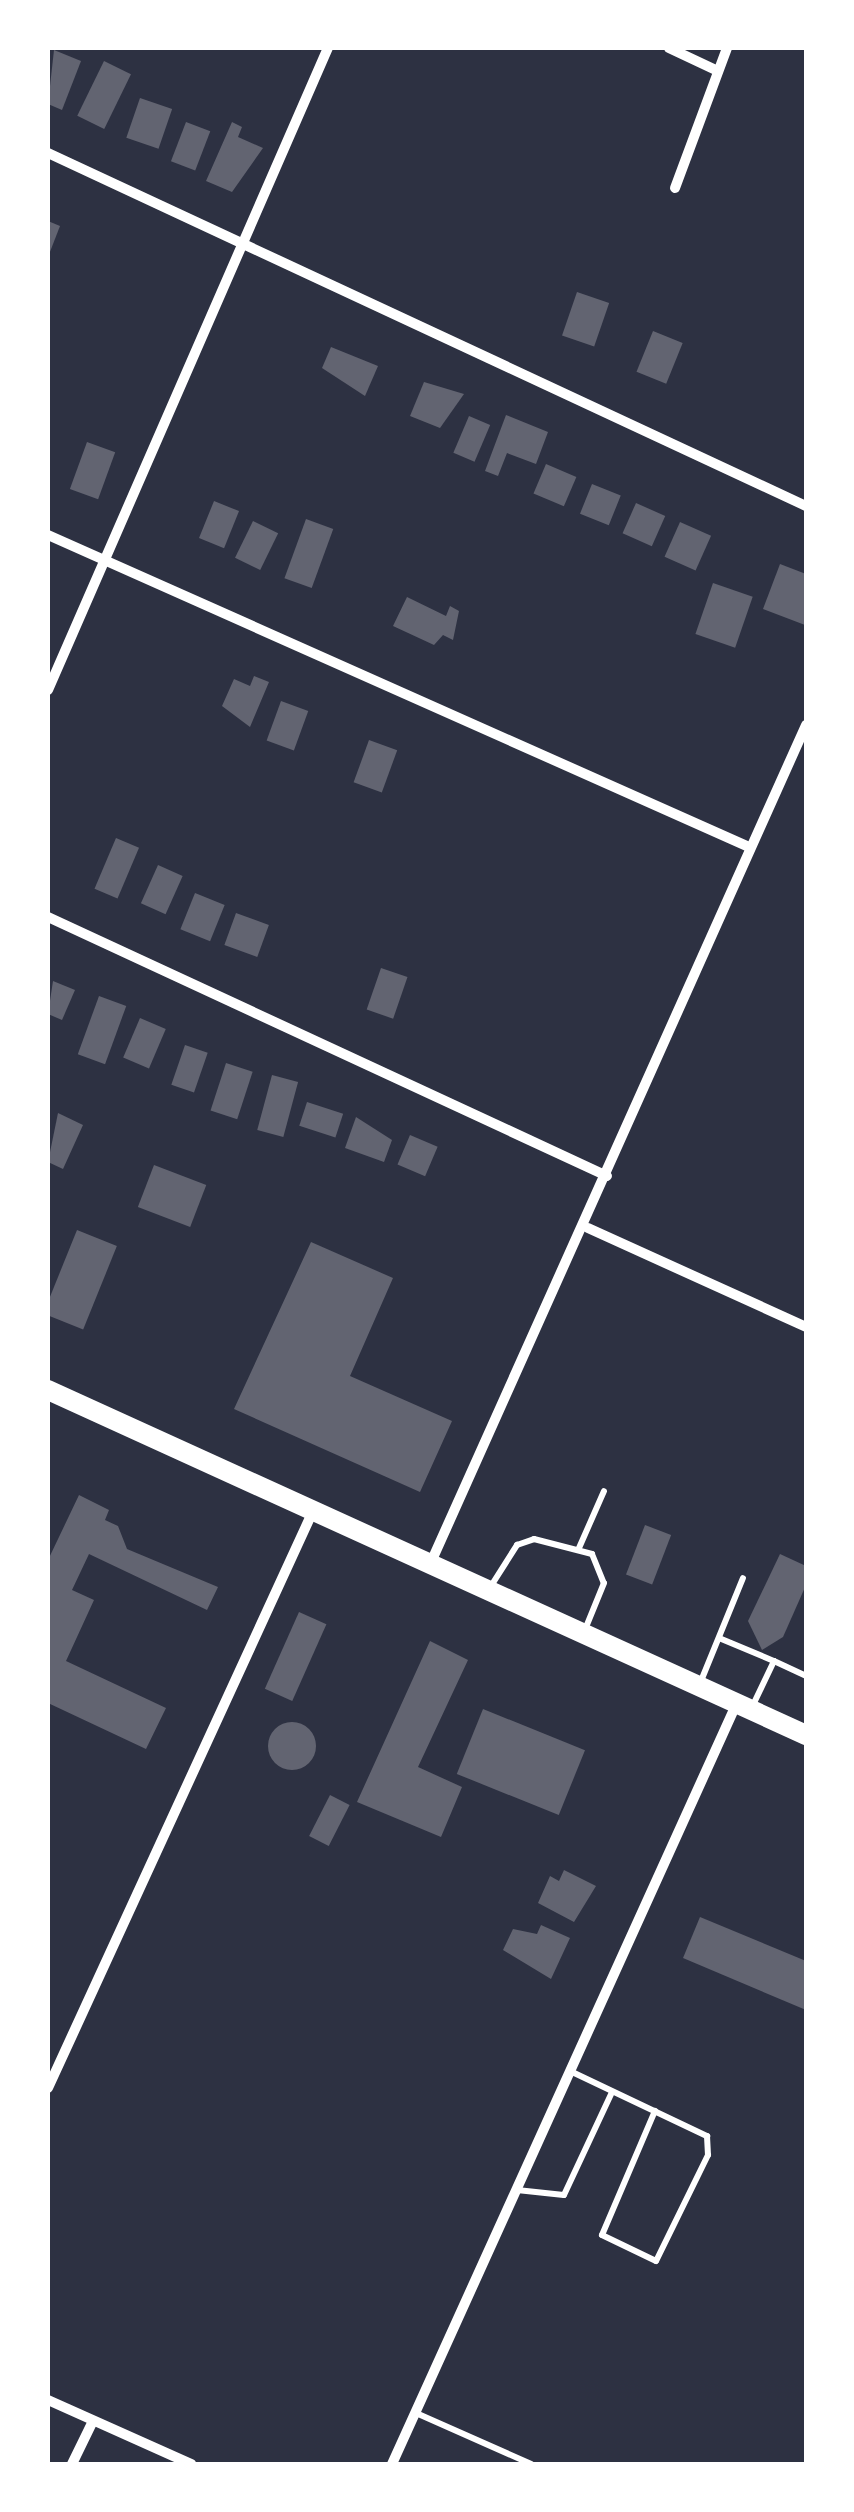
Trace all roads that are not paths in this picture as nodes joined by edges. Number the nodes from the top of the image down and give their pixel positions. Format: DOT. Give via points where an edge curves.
graph roads {
  1 [pos="328,48"];
  2 [pos="669,48"];
  3 [pos="728,48"];
  4 [pos="718,71"];
  5 [pos="48,153"];
  6 [pos="675,188"];
  7 [pos="244,248"];
  8 [pos="806,506"];
  9 [pos="48,535"];
  10 [pos="105,560"];
  11 [pos="48,690"];
  12 [pos="806,725"];
  13 [pos="802,750"];
  14 [pos="749,847"];
  15 [pos="48,916"];
  16 [pos="607,1176"];
  17 [pos="588,1228"];
  18 [pos="806,1327"];
  19 [pos="48,1390"];
  20 [pos="604,1491"];
  21 [pos="313,1512"];
  22 [pos="578,1548"];
  23 [pos="432,1560"];
  24 [pos="743,1578"];
  25 [pos="490,1587"];
  26 [pos="584,1632"];
  27 [pos="719,1638"];
  28 [pos="774,1661"];
  29 [pos="806,1676"];
  30 [pos="699,1687"];
  31 [pos="743,1708"];
  32 [pos="804,1729"];
  33 [pos="569,2070"];
  34 [pos="48,2088"];
  35 [pos="612,2092"];
  36 [pos="655,2112"];
  37 [pos="517,2190"];
  38 [pos="48,2400"];
  39 [pos="416,2413"];
  40 [pos="92,2423"];
  41 [pos="167,2453"];
  42 [pos="72,2464"];
  43 [pos="161,2464"];
  44 [pos="192,2464"];
  45 [pos="392,2464"];
  46 [pos="532,2464"];
  1 -- 7 [label="street"];
  2 -- 4 [label="street"];
  3 -- 4 [label="street"];
  4 -- 6 [label="street"];
  5 -- 7 [label="street"];
  7 -- 8 [label="street"];
  7 -- 10 [label="street"];
  9 -- 10 [label="street"];
  10 -- 11 [label="street"];
  10 -- 14 [label="street"];
  12 -- 13 [label="street"];
  13 -- 14 [label="street"];
  14 -- 16 [label="street"];
  15 -- 16 [label="street"];
  16 -- 17 [label="street"];
  17 -- 18 [label="street"];
  17 -- 23 [label="street"];
  19 -- 21 [label="main road"];
  20 -- 22 [label="lane"];
  21 -- 23 [label="main road"];
  21 -- 34 [label="street"];
  22 -- 25 [label="lane" via="554,1537 517,1545"];
  22 -- 26 [label="lane" via="592,1554 604,1583"];
  23 -- 25 [label="main road"];
  24 -- 27 [label="lane"];
  25 -- 26 [label="main road"];
  26 -- 30 [label="main road"];
  27 -- 28 [label="lane"];
  27 -- 30 [label="lane"];
  28 -- 29 [label="lane"];
  28 -- 31 [label="lane"];
  30 -- 31 [label="main road"];
  31 -- 32 [label="main road"];
  31 -- 33 [label="street"];
  33 -- 35 [label="lane"];
  33 -- 37 [label="street"];
  35 -- 36 [label="lane"];
  35 -- 37 [label="lane" via="564,2195"];
  36 -- 36 [label="lane" via="707,2136 708,2155 656,2261 602,2236"];
  37 -- 39 [label="street"];
  38 -- 40 [label="street"];
  39 -- 45 [label="street"];
  39 -- 46 [label="lane"];
  40 -- 41 [label="street"];
  40 -- 42 [label="street"];
  41 -- 43 [label="street"];
  41 -- 44 [label="street"];
}
